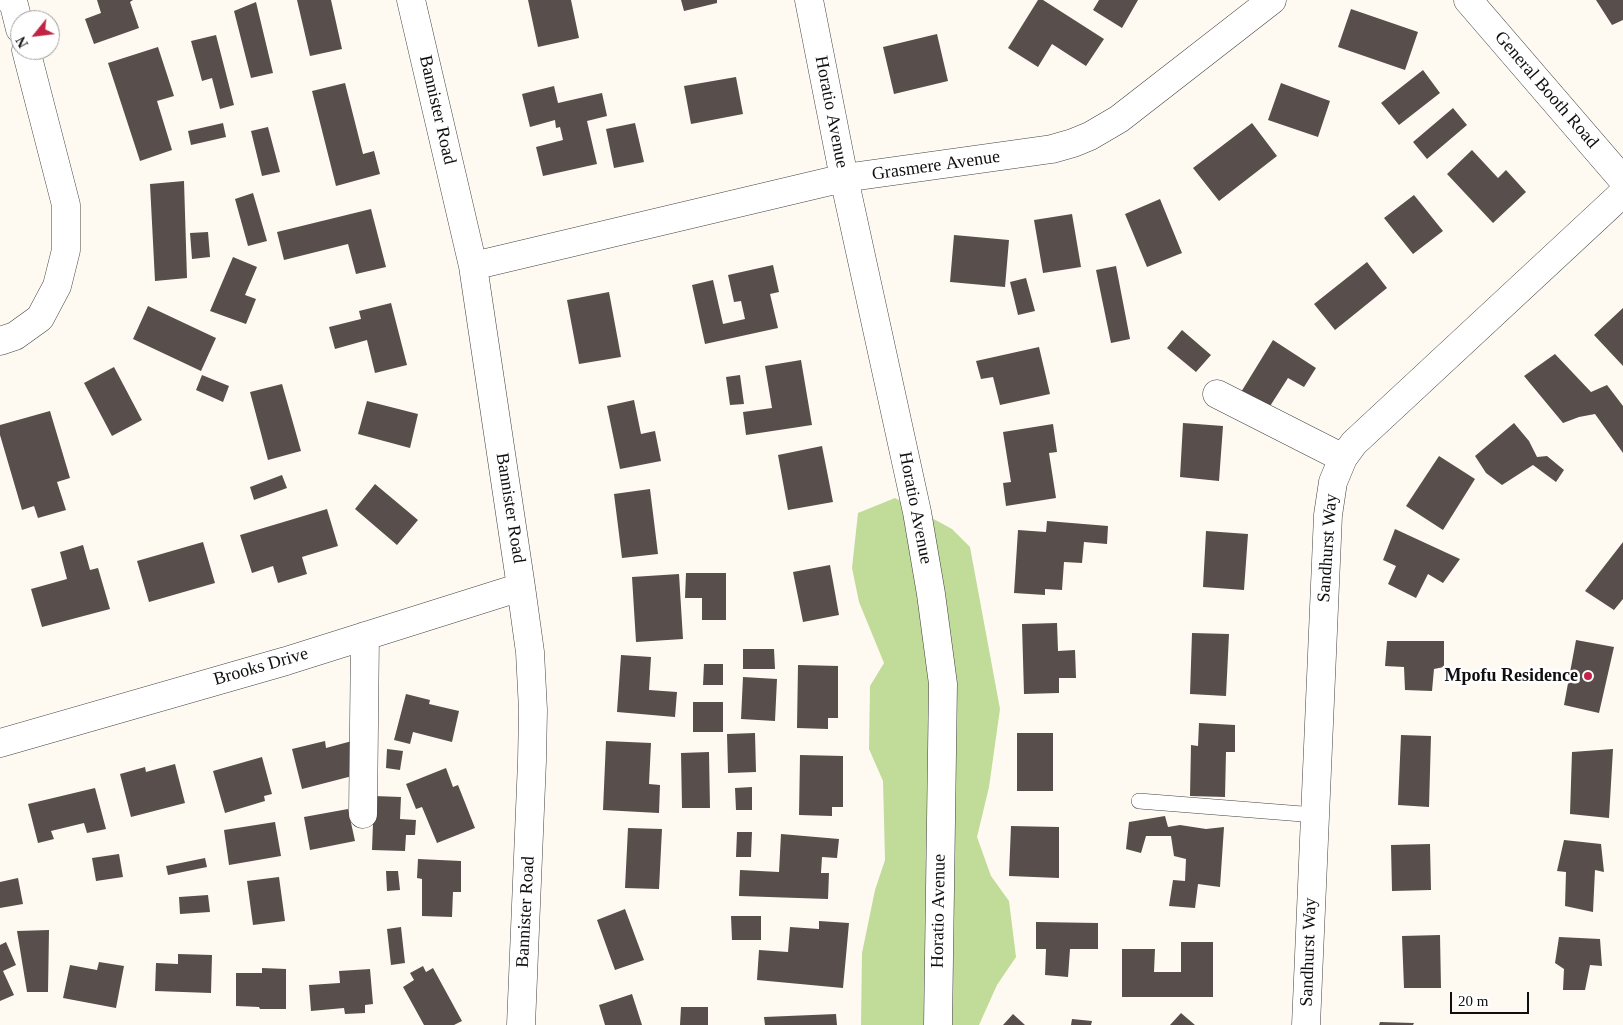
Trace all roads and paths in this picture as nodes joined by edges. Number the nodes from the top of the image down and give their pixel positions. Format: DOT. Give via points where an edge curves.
graph roads {
  1 [pos="412,0"];
  2 [pos="809,0"];
  3 [pos="1272,0"];
  4 [pos="1468,0"];
  5 [pos="29,60"];
  6 [pos="844,178"];
  7 [pos="1623,180"];
  8 [pos="1623,193"];
  9 [pos="473,266"];
  10 [pos="0,341"];
  11 [pos="1217,394"];
  12 [pos="1342,458"];
  13 [pos="522,587"];
  14 [pos="365,636"];
  15 [pos="0,744"];
  16 [pos="1138,801"];
  17 [pos="363,814"];
  18 [pos="1315,815"];
  19 [pos="521,1025"];
  20 [pos="938,1025"];
  21 [pos="1306,1025"];
  1 -- 9 [label="street, Bannister Road"];
  2 -- 6 [label="street, Horatio Avenue"];
  3 -- 6 [label="street, Grasmere Avenue" via="1119,119 1081,140 1052,149"];
  4 -- 7 [label="street, General Booth Road"];
  5 -- 10 [label="street" via="66,205 66,250 57,286 40,318 15,336"];
  6 -- 9 [label="street, Grasmere Avenue"];
  6 -- 20 [label="street, Horatio Avenue" via="917,512 943,684"];
  8 -- 12 [label="street, Sandhurst Way" via="1354,443"];
  9 -- 13 [label="street, Bannister Road"];
  11 -- 12 [label="street"];
  12 -- 18 [label="street, Sandhurst Way" via="1333,482 1328,515"];
  13 -- 14 [label="street, Brooks Drive"];
  13 -- 19 [label="street, Bannister Road" via="533,710"];
  14 -- 15 [label="street, Brooks Drive"];
  14 -- 17 [label="street"];
  16 -- 18 [label="lane"];
  18 -- 21 [label="street, Sandhurst Way"];
}
